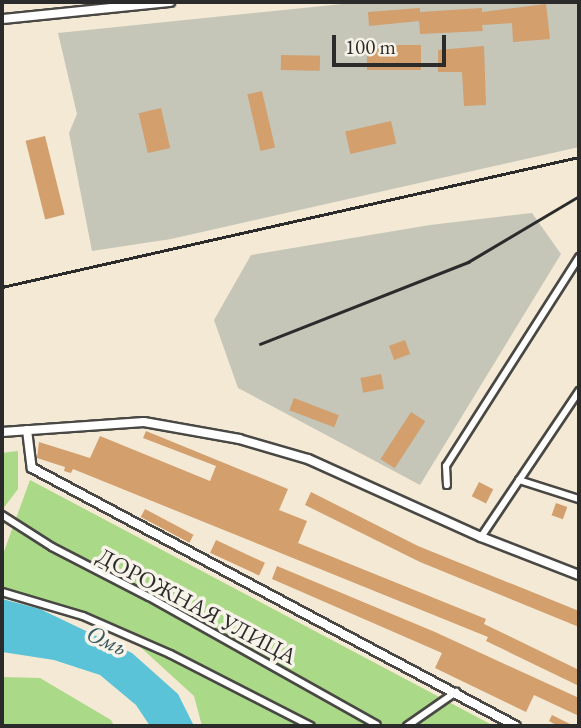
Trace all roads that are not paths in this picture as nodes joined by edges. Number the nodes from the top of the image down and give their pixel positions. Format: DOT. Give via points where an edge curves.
graph roads {
  1 [pos="170,2"];
  2 [pos="2,19"];
  3 [pos="579,257"];
  4 [pos="579,391"];
  5 [pos="27,430"];
  6 [pos="2,432"];
  7 [pos="519,480"];
  8 [pos="447,485"];
  9 [pos="579,499"];
  10 [pos="2,515"];
  11 [pos="481,537"];
  12 [pos="579,575"];
  13 [pos="2,592"];
  14 [pos="456,692"];
  15 [pos="311,726"];
  16 [pos="377,726"];
  17 [pos="407,726"];
  18 [pos="516,726"];
  1 -- 2 [label="street"];
  3 -- 8 [label="street" via="446,467"];
  4 -- 7 [label="street"];
  5 -- 6 [label="street"];
  5 -- 11 [label="street" via="144,422 239,439 308,459"];
  5 -- 14 [label="street" via="32,468 187,554"];
  7 -- 9 [label="street"];
  7 -- 11 [label="street"];
  10 -- 16 [label="street, ДОРОЖНАЯ УЛИЦА"];
  11 -- 12 [label="street"];
  13 -- 15 [label="street" via="83,616 158,648"];
  14 -- 17 [label="street"];
  14 -- 18 [label="street"];
}
